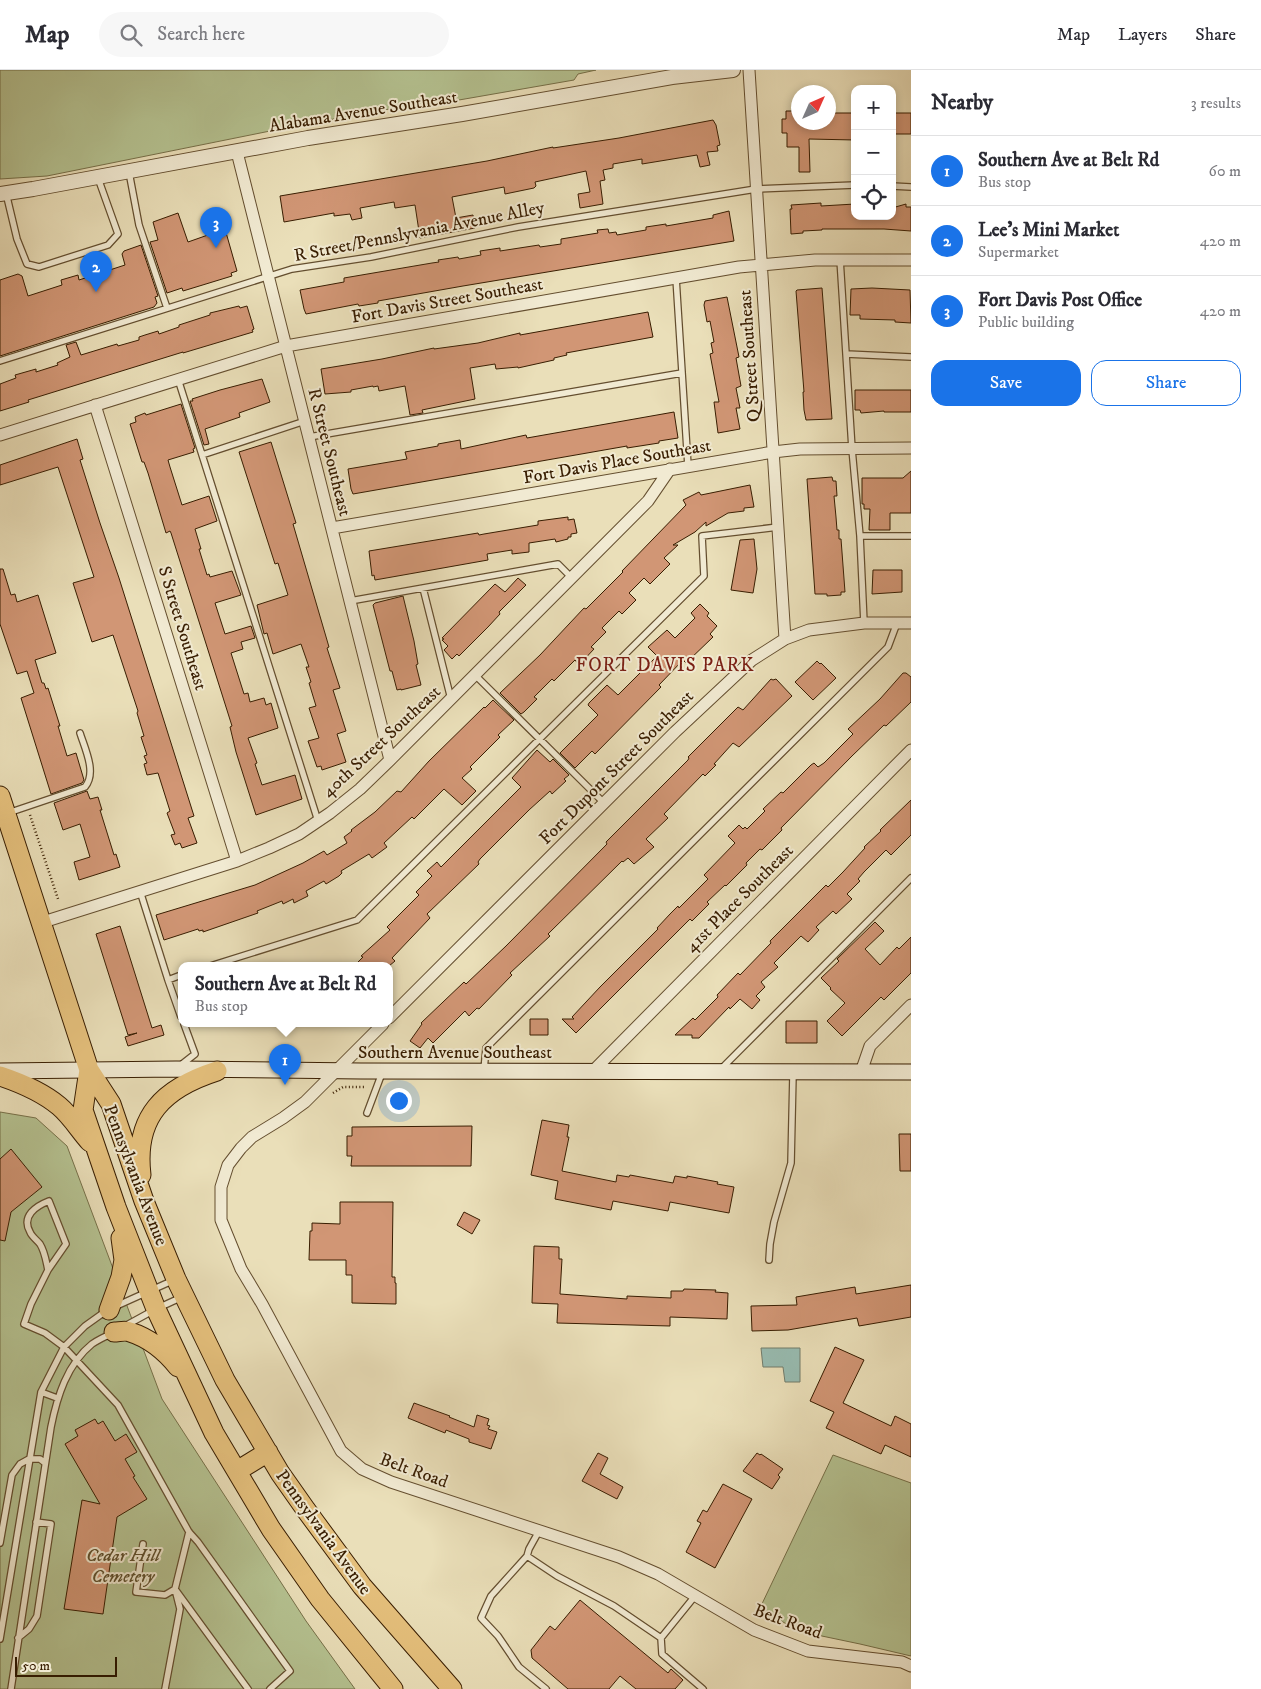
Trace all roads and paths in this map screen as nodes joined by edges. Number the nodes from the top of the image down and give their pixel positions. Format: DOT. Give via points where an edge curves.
graph roads {
  1 [pos="732,70"];
  2 [pos="749,70"];
  3 [pos="237,152"];
  4 [pos="129,172"];
  5 [pos="98,177"];
  6 [pos="851,185"];
  7 [pos="896,186"];
  8 [pos="911,187"];
  9 [pos="756,189"];
  10 [pos="3,193"];
  11 [pos="840,259"];
  12 [pos="911,260"];
  13 [pos="761,265"];
  14 [pos="268,276"];
  15 [pos="676,278"];
  16 [pos="167,308"];
  17 [pos="286,346"];
  18 [pos="846,354"];
  19 [pos="911,357"];
  20 [pos="0,361"];
  21 [pos="682,373"];
  22 [pos="178,379"];
  23 [pos="95,405"];
  24 [pos="305,421"];
  25 [pos="0,435"];
  26 [pos="309,437"];
  27 [pos="911,448"];
  28 [pos="852,449"];
  29 [pos="773,452"];
  30 [pos="202,455"];
  31 [pos="688,466"];
  32 [pos="670,470"];
  33 [pos="778,527"];
  34 [pos="332,528"];
  35 [pos="860,536"];
  36 [pos="911,536"];
  37 [pos="572,578"];
  38 [pos="423,588"];
  39 [pos="350,601"];
  40 [pos="864,623"];
  41 [pos="897,623"];
  42 [pos="911,623"];
  43 [pos="785,639"];
  44 [pos="476,675"];
  45 [pos="451,699"];
  46 [pos="80,733"];
  47 [pos="540,739"];
  48 [pos="911,750"];
  49 [pos="390,760"];
  50 [pos="604,803"];
  51 [pos="3,805"];
  52 [pos="30,813"];
  53 [pos="318,821"];
  54 [pos="237,861"];
  55 [pos="911,878"];
  56 [pos="140,891"];
  57 [pos="58,900"];
  58 [pos="40,923"];
  59 [pos="223,962"];
  60 [pos="178,976"];
  61 [pos="168,980"];
  62 [pos="911,1005"];
  63 [pos="178,1008"];
  64 [pos="393,1014"];
  65 [pos="185,1027"];
  66 [pos="380,1027"];
  67 [pos="176,1069"];
  68 [pos="89,1070"];
  69 [pos="593,1070"];
  70 [pos="0,1071"];
  71 [pos="217,1071"];
  72 [pos="336,1071"];
  73 [pos="383,1071"];
  74 [pos="484,1071"];
  75 [pos="718,1072"];
  76 [pos="793,1072"];
  77 [pos="861,1072"];
  78 [pos="911,1072"];
  79 [pos="0,1076"];
  80 [pos="367,1113"];
  81 [pos="97,1151"];
  82 [pos="144,1201"];
  83 [pos="116,1207"];
  84 [pos="769,1260"];
  85 [pos="48,1270"];
  86 [pos="176,1279"];
  87 [pos="149,1291"];
  88 [pos="184,1296"];
  89 [pos="156,1308"];
  90 [pos="109,1310"];
  91 [pos="114,1332"];
  92 [pos="64,1347"];
  93 [pos="77,1361"];
  94 [pos="187,1377"];
  95 [pos="41,1392"];
  96 [pos="58,1398"];
  97 [pos="268,1452"];
  98 [pos="29,1459"];
  99 [pos="46,1463"];
  100 [pos="237,1471"];
  101 [pos="36,1522"];
  102 [pos="539,1531"];
  103 [pos="189,1532"];
  104 [pos="0,1544"];
  105 [pos="144,1544"];
  106 [pos="527,1556"];
  107 [pos="175,1589"];
  108 [pos="695,1596"];
  109 [pos="0,1636"];
  110 [pos="18,1638"];
  111 [pos="661,1638"];
  112 [pos="911,1666"];
  113 [pos="10,1689"];
  114 [pos="165,1689"];
  115 [pos="248,1689"];
  116 [pos="270,1689"];
  117 [pos="393,1689"];
  118 [pos="452,1689"];
  119 [pos="546,1689"];
  120 [pos="703,1689"];
  1 -- 3 [label="street, Alabama Avenue Southeast" via="672,77"];
  2 -- 9 [label="street, Q Street Southeast"];
  3 -- 4 [label="street, Alabama Avenue Southeast"];
  3 -- 14 [label="street, R Street Southeast"];
  4 -- 5 [label="street, Alabama Avenue Southeast"];
  4 -- 16 [label="lane" via="139,225"];
  5 -- 10 [label="street, Alabama Avenue Southeast"];
  5 -- 10 [label="lane" via="118,234 108,245 39,267 27,264"];
  6 -- 9 [label="lane, R Street/Pennslyvania Avenue Alley"];
  7 -- 8 [label="lane"];
  9 -- 13 [label="street, Q Street Southeast"];
  9 -- 14 [label="lane, R Street/Pennslyvania Avenue Alley" via="518,227"];
  11 -- 12 [label="street, Fort Davis Street Southeast"];
  11 -- 13 [label="street, Fort Davis Street Southeast"];
  11 -- 18 [label="lane"];
  13 -- 15 [label="street, Fort Davis Street Southeast"];
  13 -- 29 [label="street, Q Street Southeast"];
  14 -- 16 [label="lane, R Street/Pennslyvania Avenue Alley"];
  14 -- 17 [label="street, R Street Southeast"];
  15 -- 17 [label="street, Fort Davis Street Southeast"];
  15 -- 21 [label="lane"];
  16 -- 20 [label="lane, R Street/Pennslyvania Avenue Alley"];
  17 -- 22 [label="street, Fort Davis Street Southeast"];
  17 -- 24 [label="street, R Street Southeast"];
  18 -- 19 [label="lane"];
  18 -- 28 [label="lane"];
  21 -- 26 [label="lane"];
  21 -- 31 [label="lane"];
  22 -- 23 [label="street, Fort Davis Street Southeast"];
  22 -- 30 [label="lane"];
  23 -- 25 [label="street, Fort Davis Street Southeast"];
  23 -- 54 [label="street, S Street Southeast"];
  24 -- 26 [label="street, R Street Southeast"];
  24 -- 30 [label="lane"];
  26 -- 34 [label="street, R Street Southeast"];
  27 -- 28 [label="street, Fort Davis Place Southeast"];
  28 -- 29 [label="street, Fort Davis Place Southeast"];
  28 -- 35 [label="lane"];
  29 -- 31 [label="street, Fort Davis Place Southeast"];
  29 -- 33 [label="street, Q Street Southeast"];
  30 -- 53 [label="lane"];
  31 -- 32 [label="street, Fort Davis Place Southeast"];
  32 -- 34 [label="street, Fort Davis Place Southeast"];
  32 -- 37 [label="street, 40th Street Southeast" via="648,501"];
  33 -- 43 [label="street, Q Street Southeast"];
  33 -- 47 [label="lane" via="702,536 704,576"];
  34 -- 39 [label="street, R Street Southeast"];
  35 -- 36 [label="lane"];
  35 -- 40 [label="lane"];
  37 -- 38 [label="lane" via="558,564"];
  37 -- 44 [label="street, 40th Street Southeast"];
  38 -- 39 [label="lane"];
  38 -- 45 [label="lane"];
  39 -- 49 [label="street, R Street Southeast"];
  40 -- 41 [label="street, Fort Dupont Street Southeast"];
  40 -- 43 [label="street, Fort Dupont Street Southeast" via="809,630"];
  41 -- 42 [label="street, Fort Dupont Street Southeast"];
  41 -- 74 [label="lane" via="888,647 486,1048"];
  43 -- 50 [label="street, Fort Dupont Street Southeast" via="740,669"];
  44 -- 45 [label="street, 40th Street Southeast"];
  44 -- 47 [label="lane"];
  45 -- 49 [label="street, 40th Street Southeast"];
  46 -- 51 [label="lane" via="90,770 85,787"];
  47 -- 50 [label="lane"];
  47 -- 59 [label="lane" via="357,920"];
  48 -- 69 [label="street, 41st Place Southeast"];
  49 -- 53 [label="street, 40th Street Southeast" via="345,802"];
  50 -- 64 [label="street, Fort Dupont Street Southeast"];
  51 -- 58 [label="highway"];
  52 -- 57 [label="path"];
  53 -- 54 [label="street, 40th Street Southeast" via="284,841"];
  54 -- 56 [label="street, 40th Street Southeast"];
  55 -- 75 [label="lane"];
  56 -- 58 [label="street, 40th Street Southeast"];
  56 -- 61 [label="lane"];
  58 -- 68 [label="highway"];
  60 -- 61 [label="lane"];
  61 -- 63 [label="lane"];
  62 -- 77 [label="street" via="870,1046"];
  65 -- 67 [label="lane" via="195,1054"];
  66 -- 72 [label="street"];
  67 -- 68 [label="main road, Southern Avenue Southeast"];
  67 -- 71 [label="main road, Southern Avenue Southeast"];
  68 -- 70 [label="main road, Southern Avenue Southeast"];
  68 -- 81 [label="highway, Pennsylvania Avenue" via="83,1110"];
  68 -- 82 [label="highway, Pennsylvania Avenue" via="111,1104"];
  69 -- 74 [label="main road, Southern Avenue Southeast"];
  69 -- 75 [label="main road, Southern Avenue Southeast"];
  71 -- 72 [label="main road, Southern Avenue Southeast"];
  71 -- 82 [label="highway" via="183,1085 157,1106 147,1121 139,1157"];
  72 -- 73 [label="main road, Southern Avenue Southeast"];
  72 -- 102 [label="street, Belt Road" via="305,1102 252,1137 228,1164 221,1187 222,1220 241,1269 341,1451 350,1461 391,1482"];
  73 -- 74 [label="main road, Southern Avenue Southeast"];
  73 -- 80 [label="lane"];
  75 -- 76 [label="main road, Southern Avenue Southeast"];
  76 -- 77 [label="main road, Southern Avenue Southeast"];
  76 -- 84 [label="lane" via="791,1163 774,1222"];
  77 -- 78 [label="main road, Southern Avenue Southeast"];
  79 -- 81 [label="highway" via="19,1083 60,1107"];
  81 -- 83 [label="highway, Pennsylvania Avenue"];
  82 -- 86 [label="highway, Pennsylvania Avenue"];
  83 -- 87 [label="highway, Pennsylvania Avenue"];
  83 -- 90 [label="highway" via="124,1260"];
  85 -- 85 [label="lane" via="40,1244 27,1223 36,1206 49,1201 66,1244"];
  85 -- 92 [label="lane" via="24,1324 45,1333"];
  86 -- 87 [label="lane"];
  86 -- 88 [label="highway, Pennsylvania Avenue"];
  87 -- 89 [label="highway, Pennsylvania Avenue"];
  87 -- 90 [label="lane"];
  88 -- 89 [label="lane"];
  88 -- 97 [label="highway, Pennsylvania Avenue" via="225,1380"];
  89 -- 91 [label="lane"];
  89 -- 94 [label="highway, Pennsylvania Avenue"];
  90 -- 92 [label="lane" via="85,1326"];
  91 -- 93 [label="lane" via="92,1344"];
  91 -- 94 [label="highway" via="129,1331 152,1344 167,1354"];
  92 -- 93 [label="lane"];
  92 -- 95 [label="lane"];
  93 -- 96 [label="lane"];
  93 -- 103 [label="lane" via="118,1405"];
  94 -- 100 [label="highway, Pennsylvania Avenue"];
  95 -- 96 [label="lane"];
  95 -- 98 [label="lane"];
  96 -- 99 [label="lane"];
  97 -- 100 [label="highway"];
  97 -- 118 [label="highway, Pennsylvania Avenue" via="362,1586"];
  98 -- 99 [label="lane" via="40,1459"];
  98 -- 104 [label="lane" via="20,1464 12,1475"];
  98 -- 109 [label="lane"];
  99 -- 101 [label="lane"];
  100 -- 117 [label="highway, Pennsylvania Avenue" via="320,1599"];
  101 -- 110 [label="lane"];
  101 -- 110 [label="lane" via="51,1524 39,1607 29,1629"];
  102 -- 106 [label="lane"];
  102 -- 108 [label="street, Belt Road" via="620,1556"];
  103 -- 107 [label="lane"];
  103 -- 116 [label="lane" via="290,1671"];
  105 -- 107 [label="lane" via="136,1592 165,1595"];
  106 -- 111 [label="lane" via="614,1606"];
  106 -- 119 [label="lane" via="491,1596 481,1618 519,1667"];
  107 -- 114 [label="lane" via="180,1609"];
  107 -- 115 [label="lane"];
  108 -- 111 [label="lane"];
  108 -- 112 [label="street, Belt Road" via="754,1630 808,1651 902,1662"];
  110 -- 113 [label="lane"];
  111 -- 120 [label="lane" via="662,1654"];
}
